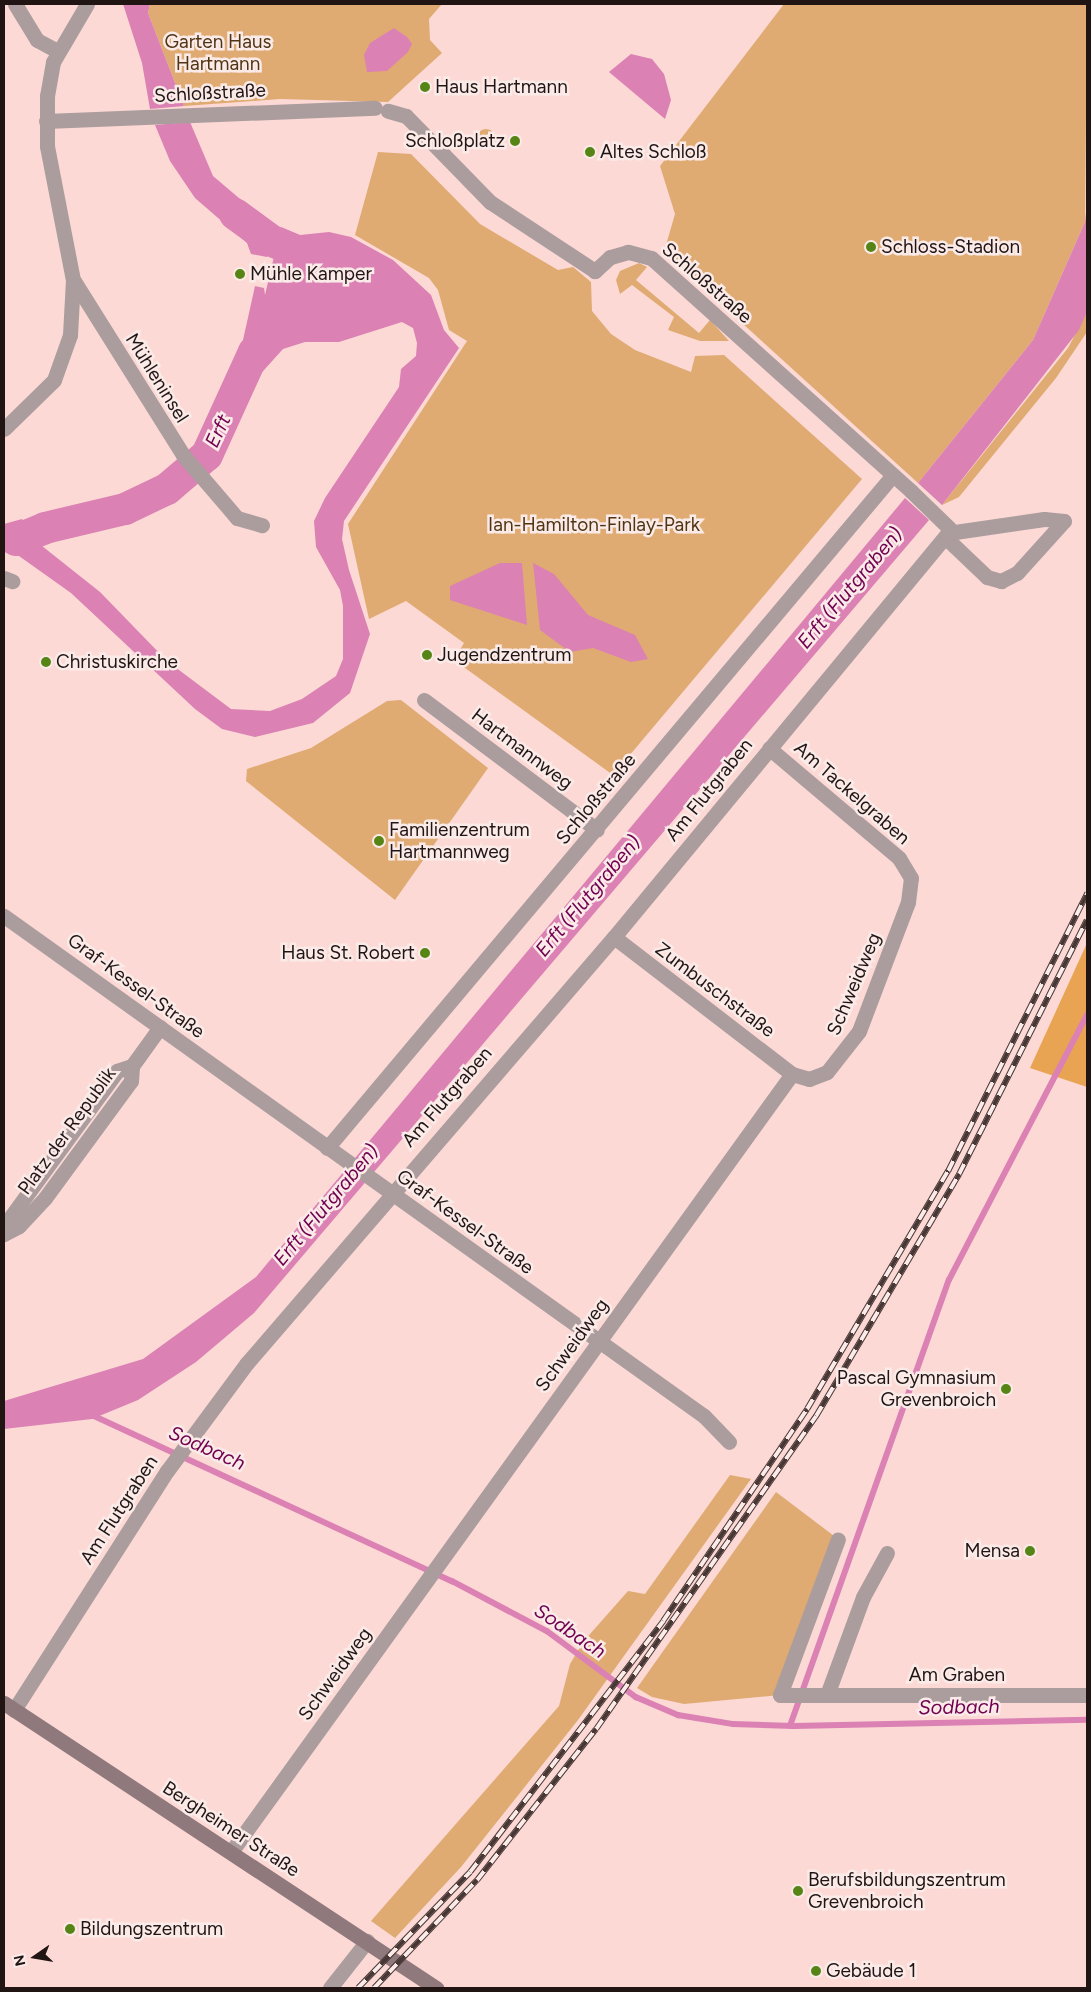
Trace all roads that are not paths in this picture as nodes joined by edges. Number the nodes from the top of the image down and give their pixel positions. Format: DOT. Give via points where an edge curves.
graph roads {
  1 [pos="15,4"];
  2 [pos="85,4"];
  3 [pos="58,51"];
  4 [pos="46,121"];
  5 [pos="73,280"];
  6 [pos="4,429"];
  7 [pos="893,475"];
  8 [pos="262,525"];
  9 [pos="946,535"];
  10 [pos="424,700"];
  11 [pos="770,748"];
  12 [pos="597,830"];
  13 [pos="907,870"];
  14 [pos="4,916"];
  15 [pos="614,937"];
  16 [pos="160,1027"];
  17 [pos="792,1074"];
  18 [pos="327,1148"];
  19 [pos="390,1192"];
  20 [pos="4,1234"];
  21 [pos="598,1343"];
  22 [pos="729,1442"];
  23 [pos="838,1539"];
  24 [pos="887,1553"];
  25 [pos="827,1694"];
  26 [pos="1087,1695"];
  27 [pos="9,1706"];
  28 [pos="231,1852"];
  29 [pos="367,1941"];
  30 [pos="330,1988"];
  31 [pos="436,1988"];
  1 -- 3 [label="street" via="37,40"];
  2 -- 3 [label="street"];
  3 -- 4 [label="street" via="48,79"];
  4 -- 5 [label="street"];
  4 -- 7 [label="street, Schloßstraße" via="226,112 382,109 406,116 490,202 595,270 622,253 645,255"];
  5 -- 6 [label="street" via="70,335 58,373 36,401"];
  5 -- 8 [label="street, Mühleninsel" via="183,455 237,518"];
  7 -- 9 [label="street, Schloßstraße" via="949,528"];
  7 -- 12 [label="street, Schloßstraße"];
  9 -- 9 [label="street" via="987,577 1001,581 1017,573 1064,521 1044,519"];
  9 -- 11 [label="street, Am Flutgraben"];
  10 -- 12 [label="street, Hartmannweg"];
  11 -- 13 [label="street, Am Tackelgraben"];
  11 -- 15 [label="street, Am Flutgraben"];
  12 -- 18 [label="street, Schloßstraße"];
  13 -- 17 [label="street, Schweidweg" via="912,886 908,902 854,1041 827,1072 809,1079"];
  14 -- 16 [label="street, Graf-Kessel-Straße"];
  15 -- 17 [label="street, Zumbuschstraße"];
  15 -- 19 [label="street, Am Flutgraben"];
  16 -- 18 [label="street, Graf-Kessel-Straße"];
  16 -- 20 [label="street, Platz der Republik" via="132,1066 117,1071 10,1218"];
  17 -- 21 [label="street, Schweidweg"];
  18 -- 19 [label="street, Graf-Kessel-Straße"];
  19 -- 21 [label="street, Graf-Kessel-Straße"];
  19 -- 27 [label="street, Am Flutgraben" via="192,1436"];
  21 -- 22 [label="street, Graf-Kessel-Straße" via="704,1416"];
  21 -- 28 [label="street, Schweidweg"];
  23 -- 25 [label="street, Am Graben" via="780,1695"];
  24 -- 25 [label="street" via="860,1604"];
  25 -- 26 [label="street, Am Graben"];
  27 -- 28 [label="street, Bergheimer Straße"];
  28 -- 29 [label="street, Bergheimer Straße"];
  29 -- 30 [label="street"];
  29 -- 31 [label="street, Bergheimer Straße"];
}
